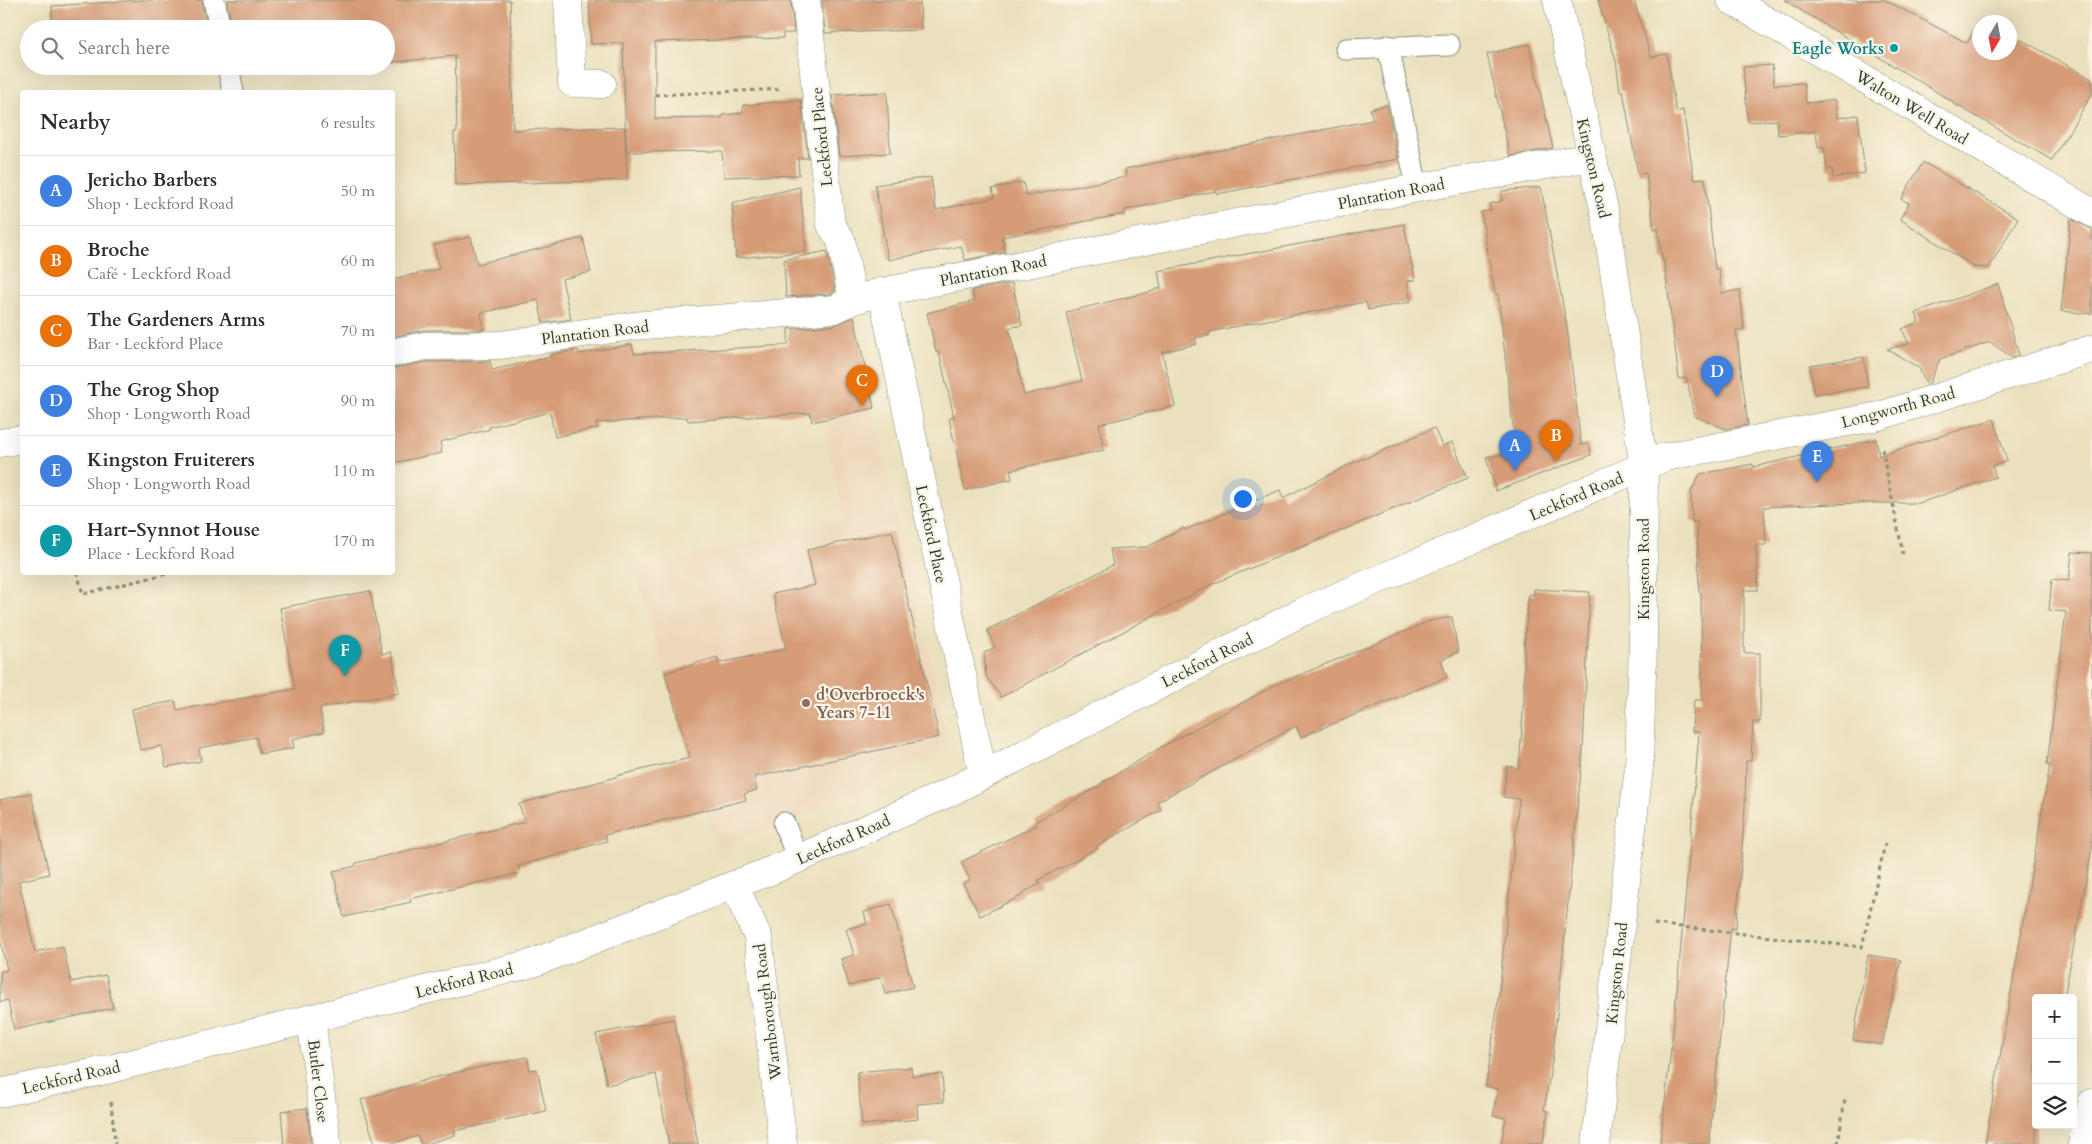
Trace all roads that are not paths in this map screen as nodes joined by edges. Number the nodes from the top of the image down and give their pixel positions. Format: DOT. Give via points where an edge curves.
graph roads {
  1 [pos="214,0"];
  2 [pos="568,0"];
  3 [pos="806,0"];
  4 [pos="1557,0"];
  5 [pos="1731,0"];
  6 [pos="218,20"];
  7 [pos="1448,45"];
  8 [pos="1388,46"];
  9 [pos="1346,49"];
  10 [pos="230,75"];
  11 [pos="602,84"];
  12 [pos="233,90"];
  13 [pos="1592,158"];
  14 [pos="1417,188"];
  15 [pos="2092,213"];
  16 [pos="882,292"];
  17 [pos="853,300"];
  18 [pos="2092,350"];
  19 [pos="395,352"];
  20 [pos="20,439"];
  21 [pos="0,444"];
  22 [pos="1644,467"];
  23 [pos="983,775"];
  24 [pos="784,823"];
  25 [pos="798,858"];
  26 [pos="734,885"];
  27 [pos="311,1018"];
  28 [pos="0,1093"];
  29 [pos="2092,1103"];
  30 [pos="327,1144"];
  31 [pos="783,1144"];
  32 [pos="1596,1144"];
  33 [pos="2082,1144"];
  1 -- 6 [label="lane"];
  2 -- 11 [label="street" via="572,83"];
  3 -- 17 [label="street, Leckford Place" via="831,225 841,240"];
  4 -- 13 [label="street, Kingston Road"];
  5 -- 15 [label="street, Walton Well Road"];
  7 -- 8 [label="lane"];
  8 -- 9 [label="lane"];
  8 -- 14 [label="lane"];
  10 -- 12 [label="lane"];
  13 -- 14 [label="street, Plantation Road"];
  13 -- 22 [label="street, Kingston Road" via="1606,218"];
  14 -- 16 [label="street, Plantation Road"];
  16 -- 17 [label="street, Plantation Road"];
  16 -- 23 [label="street, Leckford Place"];
  17 -- 19 [label="street, Plantation Road" via="835,309 633,326 501,345 425,346"];
  18 -- 22 [label="street, Longworth Road" via="1879,416 1665,457"];
  20 -- 21 [label="street"];
  22 -- 23 [label="street, Leckford Road" via="1302,612"];
  22 -- 32 [label="street, Kingston Road" via="1639,767"];
  23 -- 25 [label="street, Leckford Road"];
  24 -- 25 [label="lane"];
  25 -- 26 [label="street, Leckford Road"];
  26 -- 27 [label="street, Leckford Road" via="533,963"];
  26 -- 31 [label="street, Warnborough Road" via="758,936"];
  27 -- 28 [label="street, Leckford Road"];
  27 -- 30 [label="street, Butler Close"];
  29 -- 33 [label="street"];
}
